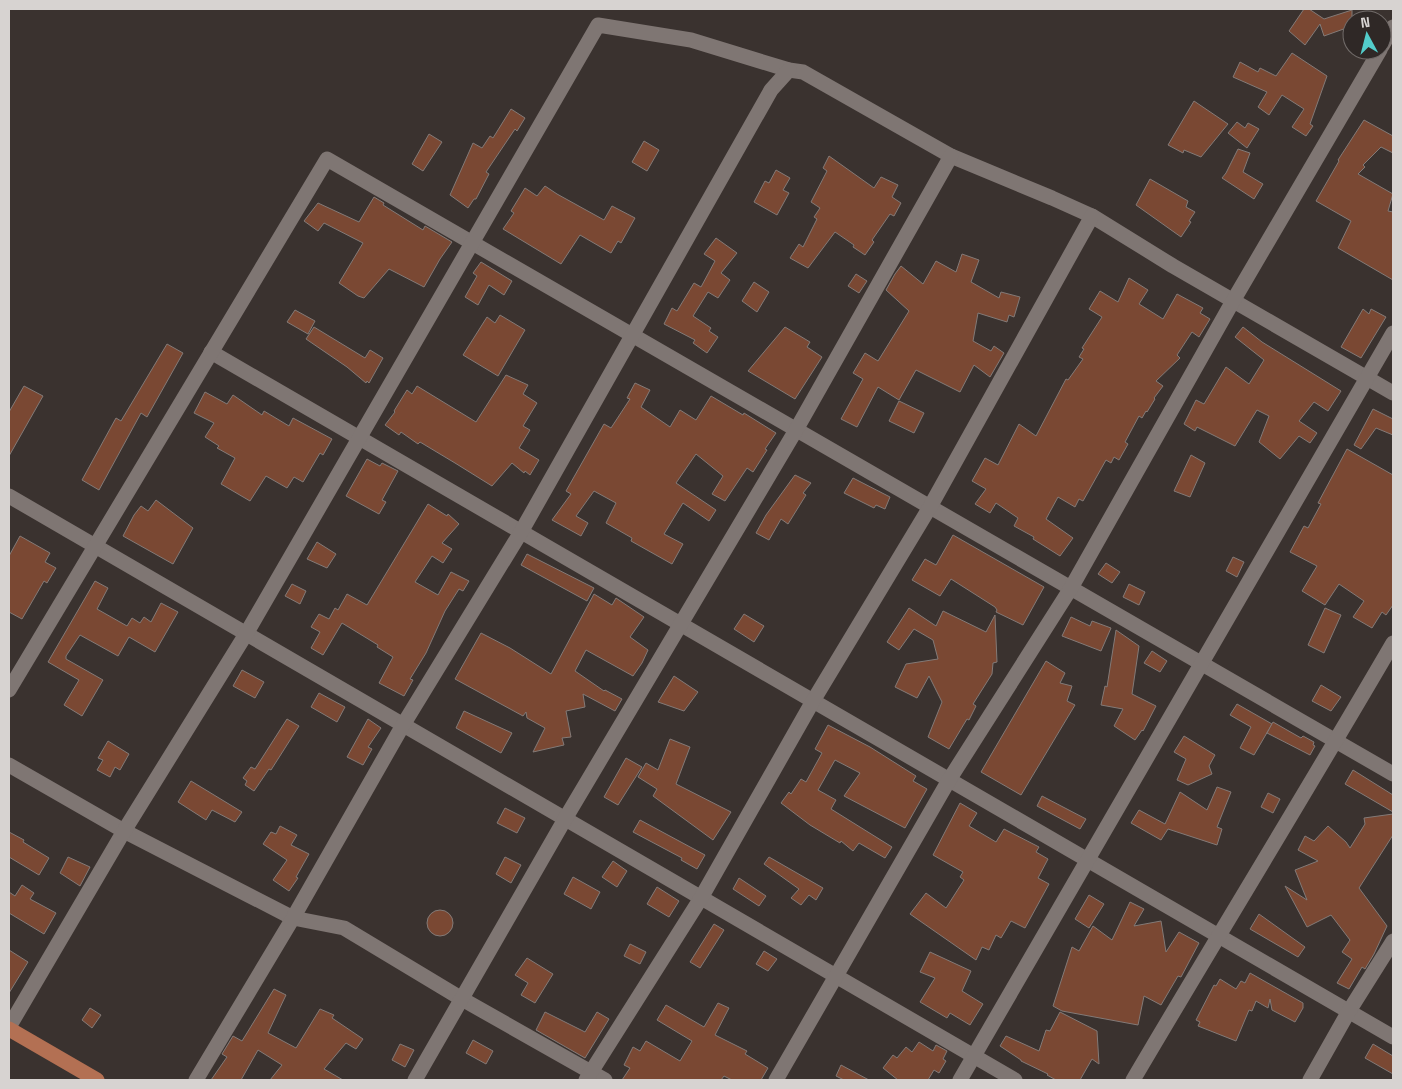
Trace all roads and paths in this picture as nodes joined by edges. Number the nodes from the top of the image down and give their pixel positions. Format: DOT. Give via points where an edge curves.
graph roads {
  1 [pos="1374,60"];
  2 [pos="789,70"];
  3 [pos="951,156"];
  4 [pos="1092,216"];
  5 [pos="472,244"];
  6 [pos="1233,301"];
  7 [pos="1393,333"];
  8 [pos="633,336"];
  9 [pos="211,352"];
  10 [pos="1367,378"];
  11 [pos="1393,393"];
  12 [pos="796,430"];
  13 [pos="358,438"];
  14 [pos="9,496"];
  15 [pos="930,507"];
  16 [pos="522,532"];
  17 [pos="95,546"];
  18 [pos="1071,588"];
  19 [pos="680,624"];
  20 [pos="246,634"];
  21 [pos="1393,643"];
  22 [pos="1201,664"];
  23 [pos="9,690"];
  24 [pos="813,701"];
  25 [pos="403,725"];
  26 [pos="1336,741"];
  27 [pos="9,765"];
  28 [pos="1393,774"];
  29 [pos="949,780"];
  30 [pos="565,819"];
  31 [pos="124,831"];
  32 [pos="1088,860"];
  33 [pos="701,898"];
  34 [pos="294,918"];
  35 [pos="1217,936"];
  36 [pos="1393,941"];
  37 [pos="837,977"];
  38 [pos="462,999"];
  39 [pos="1349,1012"];
  40 [pos="9,1028"];
  41 [pos="1393,1037"];
  42 [pos="974,1056"];
  43 [pos="589,1076"];
  44 [pos="98,1080"];
  45 [pos="196,1080"];
  46 [pos="415,1080"];
  47 [pos="605,1080"];
  48 [pos="776,1080"];
  49 [pos="960,1080"];
  50 [pos="1016,1080"];
  51 [pos="1133,1080"];
  52 [pos="1310,1080"];
  1 -- 6 [label="street"];
  2 -- 3 [label="street" via="803,72"];
  2 -- 5 [label="street" via="691,40 598,25"];
  2 -- 8 [label="street" via="771,90"];
  3 -- 4 [label="street"];
  3 -- 12 [label="street"];
  4 -- 6 [label="street"];
  4 -- 15 [label="street"];
  5 -- 8 [label="street"];
  5 -- 9 [label="street" via="326,160"];
  5 -- 13 [label="street"];
  6 -- 10 [label="street"];
  6 -- 18 [label="street"];
  7 -- 10 [label="street"];
  8 -- 12 [label="street"];
  8 -- 16 [label="street"];
  9 -- 13 [label="street"];
  9 -- 17 [label="street"];
  10 -- 11 [label="street"];
  10 -- 22 [label="street"];
  12 -- 15 [label="street"];
  12 -- 19 [label="street"];
  13 -- 16 [label="street"];
  13 -- 20 [label="street"];
  14 -- 17 [label="street"];
  15 -- 18 [label="street"];
  15 -- 24 [label="street"];
  16 -- 19 [label="street"];
  16 -- 25 [label="street"];
  17 -- 20 [label="street"];
  17 -- 23 [label="street"];
  18 -- 22 [label="street"];
  18 -- 29 [label="street"];
  19 -- 24 [label="street"];
  19 -- 30 [label="street"];
  20 -- 25 [label="street"];
  20 -- 31 [label="street"];
  21 -- 26 [label="street"];
  22 -- 26 [label="street"];
  22 -- 32 [label="street"];
  24 -- 29 [label="street"];
  24 -- 33 [label="street"];
  25 -- 30 [label="street"];
  25 -- 34 [label="street"];
  26 -- 28 [label="street"];
  26 -- 35 [label="street"];
  27 -- 31 [label="street"];
  29 -- 32 [label="street"];
  29 -- 37 [label="street"];
  30 -- 33 [label="street"];
  30 -- 38 [label="street"];
  31 -- 34 [label="street"];
  31 -- 40 [label="street"];
  32 -- 35 [label="street"];
  32 -- 42 [label="street"];
  33 -- 37 [label="street"];
  33 -- 43 [label="street"];
  34 -- 38 [label="street" via="344,928"];
  34 -- 45 [label="street"];
  35 -- 39 [label="street"];
  35 -- 51 [label="street"];
  36 -- 39 [label="street"];
  37 -- 42 [label="street"];
  37 -- 48 [label="street"];
  38 -- 43 [label="street"];
  38 -- 46 [label="street"];
  39 -- 41 [label="street"];
  39 -- 52 [label="street"];
  40 -- 44 [label="main road"];
  42 -- 49 [label="street"];
  42 -- 50 [label="street"];
  43 -- 47 [label="street"];
}
